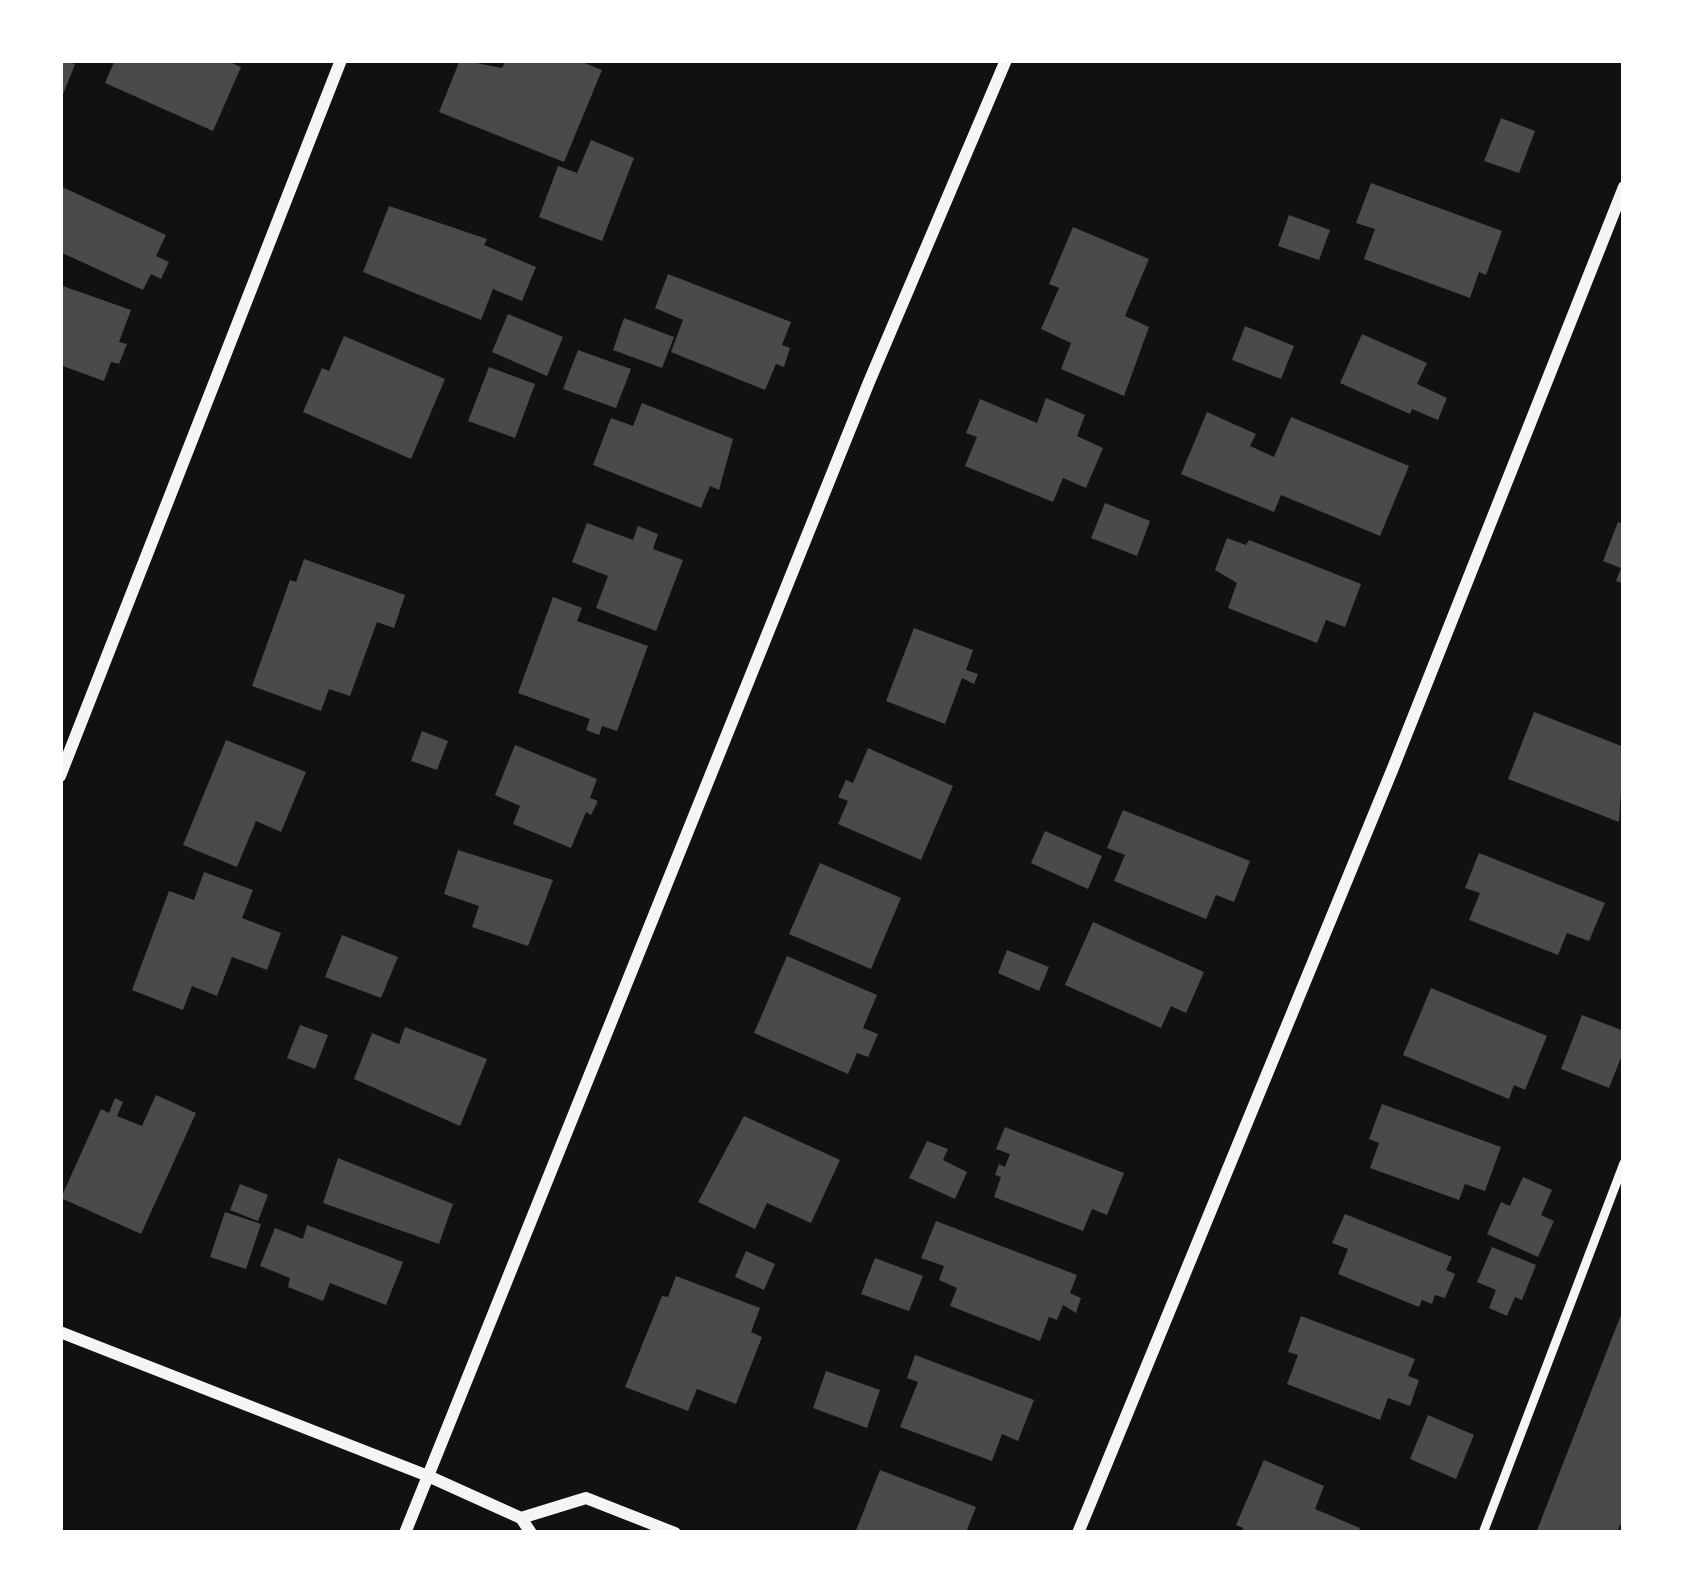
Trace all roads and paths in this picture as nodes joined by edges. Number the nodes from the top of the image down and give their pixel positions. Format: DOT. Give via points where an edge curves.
graph roads {
  1 [pos="341,60"];
  2 [pos="1006,60"];
  3 [pos="1624,187"];
  4 [pos="60,776"];
  5 [pos="1624,1163"];
  6 [pos="60,1332"];
  7 [pos="428,1476"];
  8 [pos="521,1518"];
  9 [pos="405,1533"];
  10 [pos="531,1533"];
  11 [pos="675,1533"];
  12 [pos="1078,1533"];
  13 [pos="1484,1533"];
  1 -- 4 [label="street"];
  2 -- 7 [label="street"];
  3 -- 12 [label="street"];
  5 -- 13 [label="lane"];
  6 -- 7 [label="street"];
  7 -- 8 [label="street"];
  7 -- 9 [label="street"];
  8 -- 10 [label="street"];
  8 -- 11 [label="street" via="586,1498"];
}
